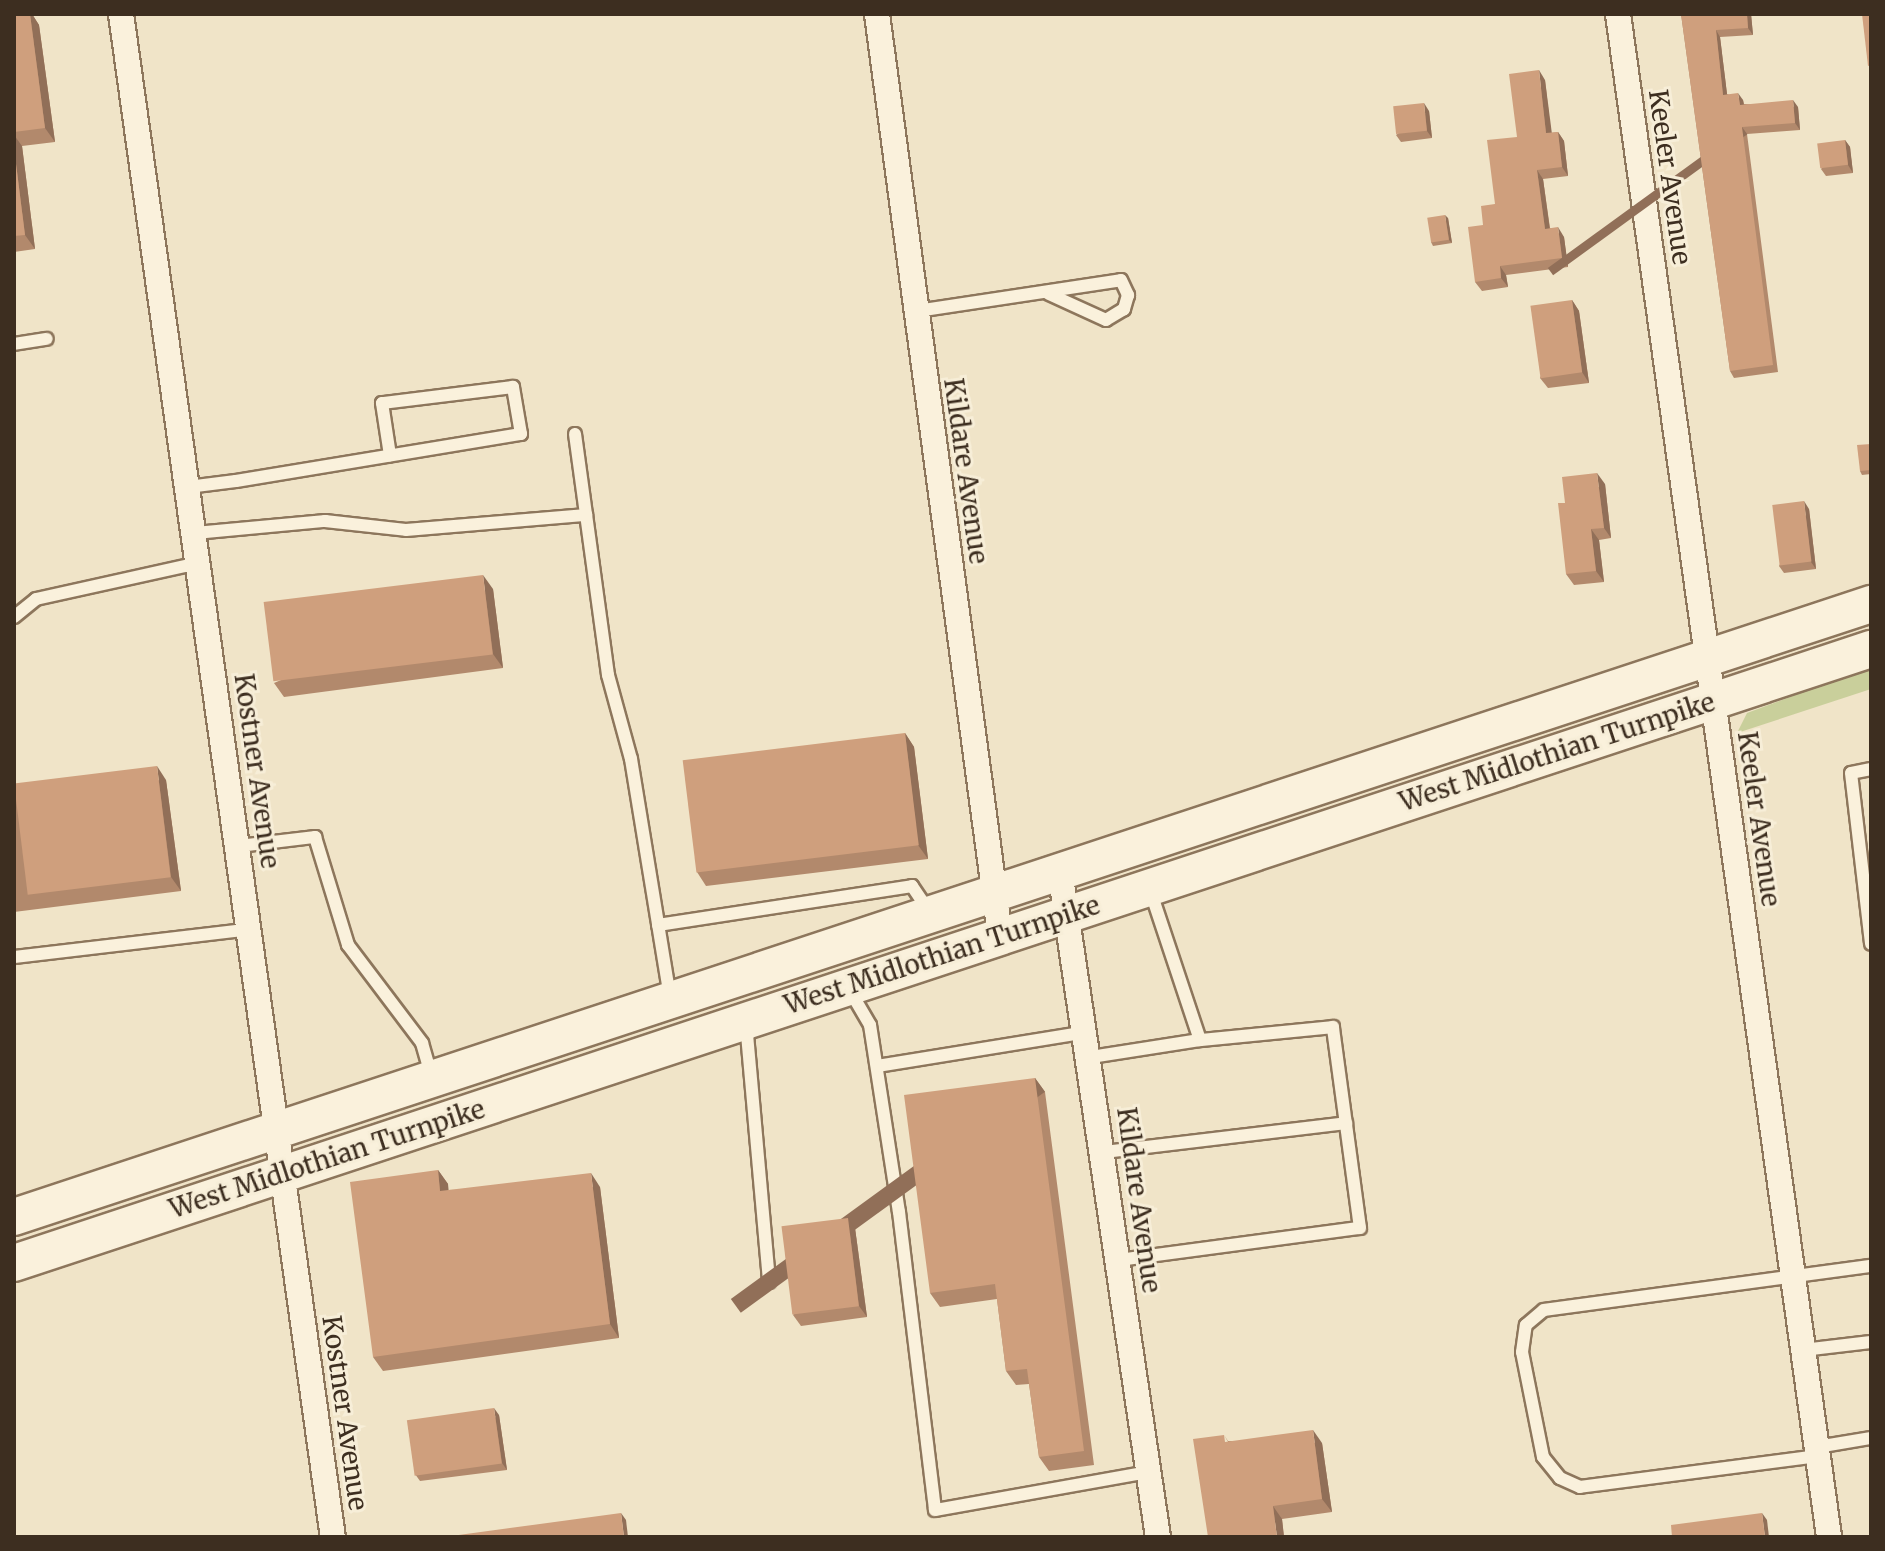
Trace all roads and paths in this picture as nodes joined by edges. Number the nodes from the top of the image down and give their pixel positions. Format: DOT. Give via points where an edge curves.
graph roads {
  1 [pos="121,14"];
  2 [pos="877,14"];
  3 [pos="1618,14"];
  4 [pos="1049,294"];
  5 [pos="917,311"];
  6 [pos="47,339"];
  7 [pos="14,344"];
  8 [pos="575,434"];
  9 [pos="390,455"];
  10 [pos="188,487"];
  11 [pos="586,515"];
  12 [pos="195,533"];
  13 [pos="199,563"];
  14 [pos="1871,604"];
  15 [pos="14,617"];
  16 [pos="1871,649"];
  17 [pos="1709,657"];
  18 [pos="1715,700"];
  19 [pos="1871,769"];
  20 [pos="239,846"];
  21 [pos="1060,871"];
  22 [pos="1149,887"];
  23 [pos="995,892"];
  24 [pos="930,913"];
  25 [pos="1067,914"];
  26 [pos="658,925"];
  27 [pos="251,929"];
  28 [pos="1000,935"];
  29 [pos="1871,944"];
  30 [pos="14,957"];
  31 [pos="847,986"];
  32 [pos="670,1000"];
  33 [pos="746,1020"];
  34 [pos="1087,1032"];
  35 [pos="1200,1040"];
  36 [pos="1091,1057"];
  37 [pos="877,1066"];
  38 [pos="432,1078"];
  39 [pos="1346,1123"];
  40 [pos="280,1129"];
  41 [pos="1104,1152"];
  42 [pos="285,1174"];
  43 [pos="14,1217"];
  44 [pos="1119,1260"];
  45 [pos="14,1263"];
  46 [pos="1871,1266"];
  47 [pos="1793,1276"];
  48 [pos="769,1282"];
  49 [pos="1871,1342"];
  50 [pos="1803,1350"];
  51 [pos="1871,1438"];
  52 [pos="1817,1451"];
  53 [pos="1149,1472"];
  54 [pos="333,1537"];
  55 [pos="1158,1537"];
  56 [pos="1829,1537"];
  1 -- 10 [label="street, Kostner Avenue"];
  2 -- 5 [label="street, Kildare Avenue"];
  3 -- 17 [label="street, Keeler Avenue"];
  4 -- 4 [label="lane" via="1121,280 1128,295 1124,309 1106,320"];
  4 -- 5 [label="lane"];
  5 -- 23 [label="street, Kildare Avenue"];
  6 -- 7 [label="lane"];
  8 -- 11 [label="lane"];
  9 -- 9 [label="lane" via="521,434 513,387 382,403"];
  9 -- 10 [label="lane"];
  10 -- 12 [label="street, Kostner Avenue"];
  11 -- 12 [label="lane" via="406,530 325,521"];
  11 -- 26 [label="lane" via="608,675 631,759"];
  12 -- 13 [label="street, Kostner Avenue"];
  13 -- 15 [label="lane" via="36,599"];
  13 -- 20 [label="street, Kostner Avenue"];
  14 -- 17 [label="main road, West Midlothian Turnpike"];
  16 -- 18 [label="main road, West Midlothian Turnpike"];
  17 -- 18 [label="street, Keeler Avenue"];
  17 -- 21 [label="main road, West Midlothian Turnpike"];
  18 -- 22 [label="main road, West Midlothian Turnpike"];
  18 -- 47 [label="street, Keeler Avenue"];
  19 -- 29 [label="lane" via="1851,773"];
  20 -- 27 [label="street, Kostner Avenue"];
  20 -- 38 [label="lane" via="315,837 348,945 422,1043"];
  21 -- 23 [label="main road, West Midlothian Turnpike"];
  21 -- 25 [label="street, Kildare Avenue"];
  22 -- 25 [label="main road, West Midlothian Turnpike"];
  22 -- 35 [label="lane"];
  23 -- 24 [label="main road, West Midlothian Turnpike"];
  23 -- 28 [label="street, Kildare Avenue"];
  24 -- 26 [label="lane" via="912,886"];
  24 -- 32 [label="main road, West Midlothian Turnpike"];
  25 -- 28 [label="main road, West Midlothian Turnpike"];
  25 -- 34 [label="street, Kildare Avenue"];
  26 -- 32 [label="lane"];
  27 -- 30 [label="lane"];
  27 -- 40 [label="street, Kostner Avenue"];
  28 -- 31 [label="main road, West Midlothian Turnpike"];
  31 -- 33 [label="main road, West Midlothian Turnpike"];
  31 -- 37 [label="lane" via="870,1025"];
  32 -- 38 [label="main road, West Midlothian Turnpike"];
  33 -- 42 [label="main road, West Midlothian Turnpike"];
  33 -- 48 [label="lane"];
  34 -- 36 [label="street, Kildare Avenue"];
  34 -- 37 [label="lane"];
  35 -- 36 [label="lane"];
  35 -- 39 [label="lane" via="1333,1027"];
  36 -- 41 [label="street, Kildare Avenue"];
  37 -- 53 [label="lane" via="935,1510"];
  38 -- 40 [label="main road, West Midlothian Turnpike"];
  39 -- 41 [label="lane"];
  39 -- 44 [label="lane" via="1360,1228"];
  40 -- 42 [label="street, Kostner Avenue"];
  40 -- 43 [label="main road, West Midlothian Turnpike"];
  41 -- 44 [label="street, Kildare Avenue"];
  42 -- 45 [label="main road, West Midlothian Turnpike"];
  42 -- 54 [label="street, Kostner Avenue"];
  44 -- 53 [label="street, Kildare Avenue"];
  46 -- 47 [label="lane"];
  47 -- 50 [label="street, Keeler Avenue"];
  47 -- 52 [label="lane" via="1544,1310 1526,1325 1522,1352 1543,1457 1560,1478 1580,1487"];
  49 -- 50 [label="lane"];
  50 -- 52 [label="street, Keeler Avenue"];
  51 -- 52 [label="lane"];
  52 -- 56 [label="street, Keeler Avenue"];
  53 -- 55 [label="street, Kildare Avenue"];
}
